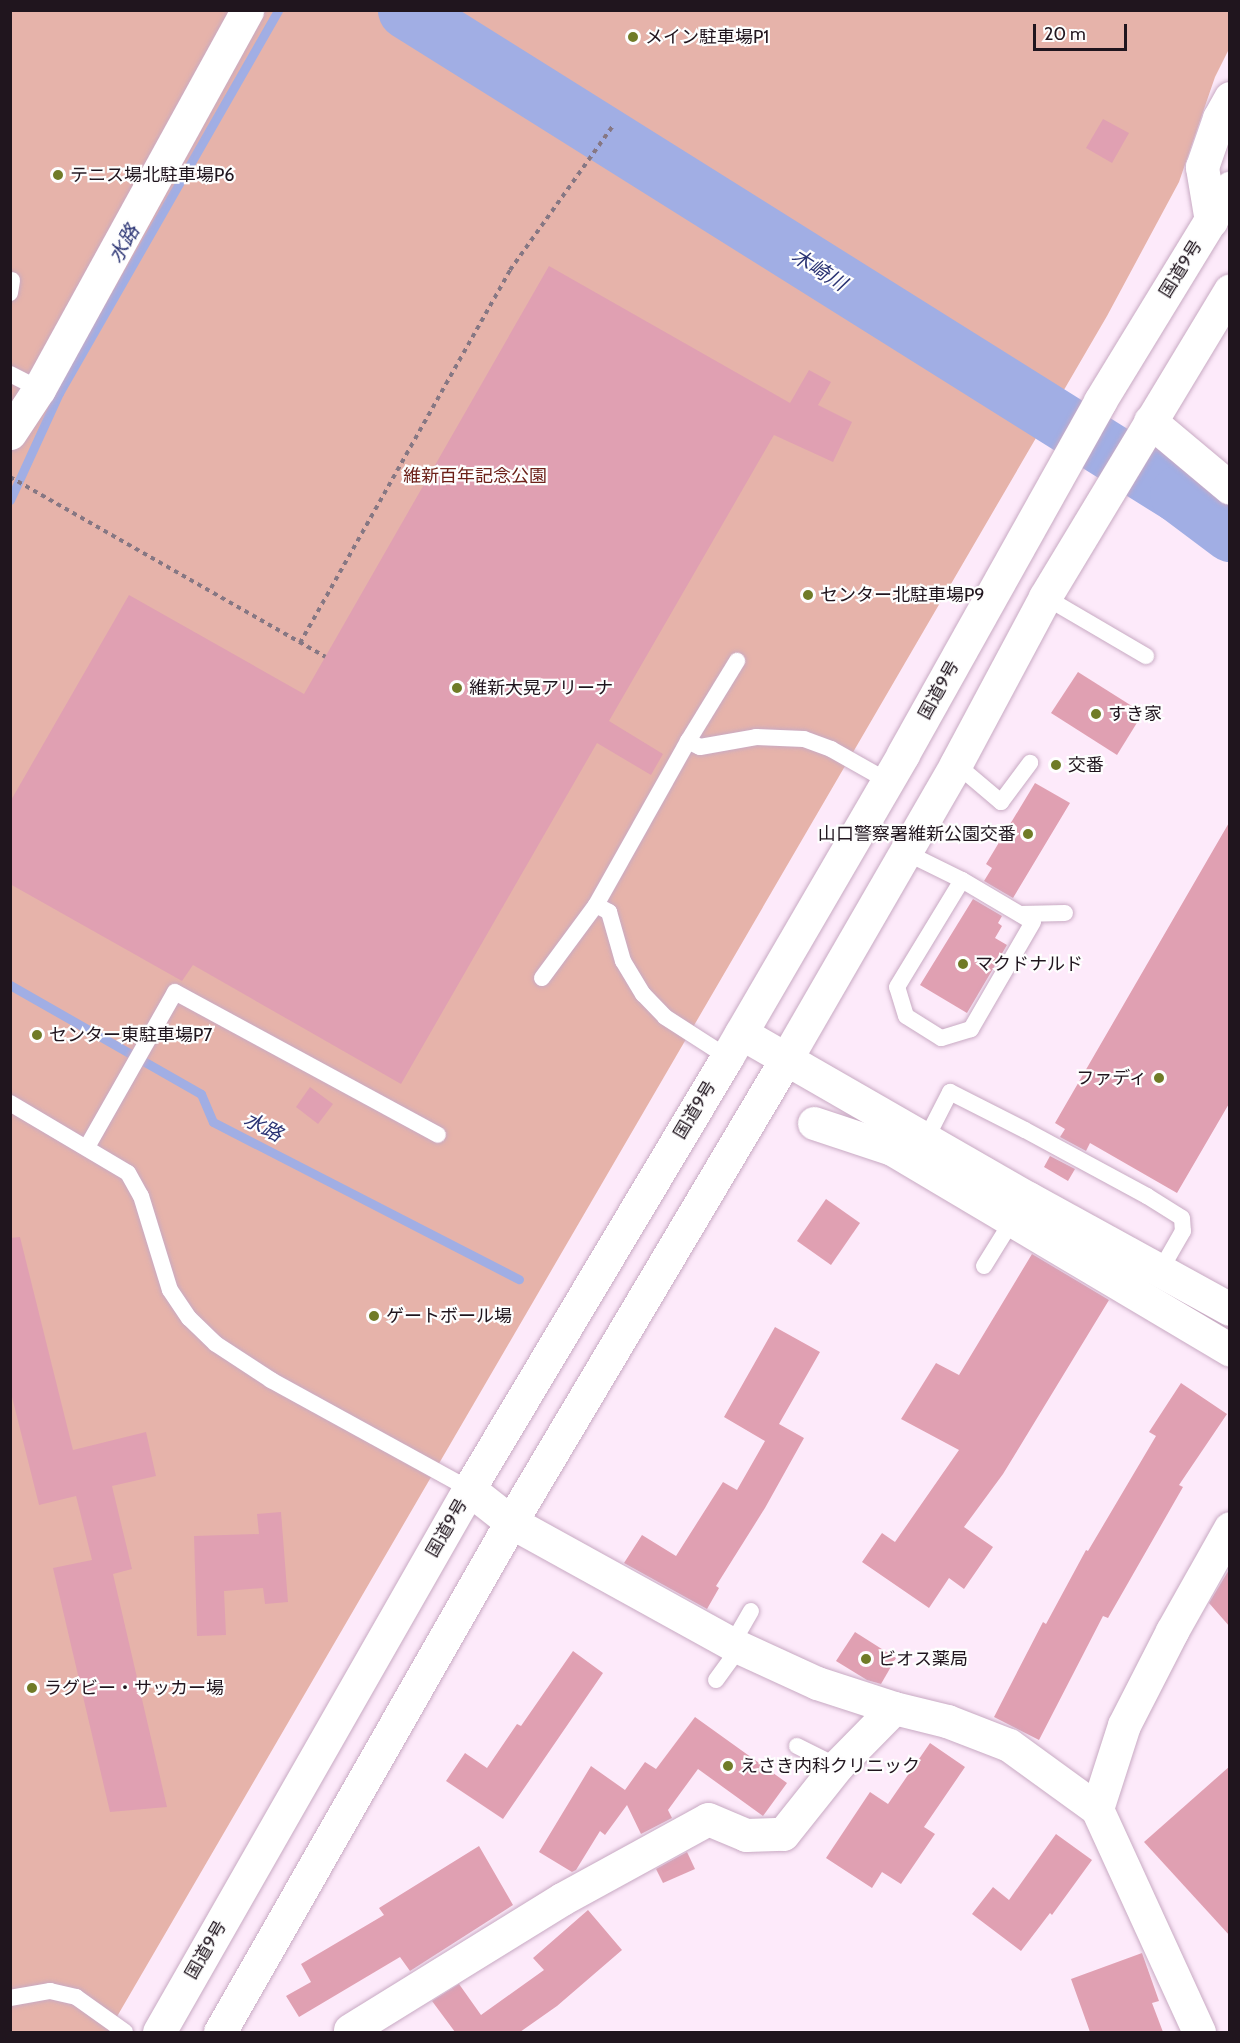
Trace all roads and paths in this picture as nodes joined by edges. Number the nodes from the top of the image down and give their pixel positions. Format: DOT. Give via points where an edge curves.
graph roads {
  1 [pos="247,10"];
  2 [pos="1230,98"];
  3 [pos="612,127"];
  4 [pos="1230,188"];
  5 [pos="1211,221"];
  6 [pos="1230,290"];
  7 [pos="10,374"];
  8 [pos="39,389"];
  9 [pos="1146,428"];
  10 [pos="10,433"];
  11 [pos="10,477"];
  12 [pos="1230,489"];
  13 [pos="1045,597"];
  14 [pos="300,644"];
  15 [pos="1146,656"];
  16 [pos="325,657"];
  17 [pos="737,660"];
  18 [pos="688,741"];
  19 [pos="1029,763"];
  20 [pos="956,764"];
  21 [pos="886,780"];
  22 [pos="905,852"];
  23 [pos="962,880"];
  24 [pos="596,905"];
  25 [pos="1065,913"];
  26 [pos="1020,914"];
  27 [pos="542,978"];
  28 [pos="734,1045"];
  29 [pos="786,1059"];
  30 [pos="10,1103"];
  31 [pos="814,1123"];
  32 [pos="438,1135"];
  33 [pos="926,1138"];
  34 [pos="87,1147"];
  35 [pos="1020,1209"];
  36 [pos="984,1266"];
  37 [pos="1160,1271"];
  38 [pos="1230,1309"];
  39 [pos="1230,1350"];
  40 [pos="469,1489"];
  41 [pos="511,1522"];
  42 [pos="1230,1528"];
  43 [pos="751,1611"];
  44 [pos="736,1646"];
  45 [pos="716,1680"];
  46 [pos="894,1708"];
  47 [pos="797,1746"];
  48 [pos="837,1766"];
  49 [pos="1097,1809"];
  50 [pos="10,1998"];
  51 [pos="125,2032"];
  52 [pos="159,2032"];
  53 [pos="220,2032"];
  54 [pos="348,2032"];
  55 [pos="1199,2032"];
  1 -- 8 [label="main road"];
  2 -- 5 [label="main road" via="1202,167"];
  3 -- 14 [label="path" via="510,270"];
  4 -- 5 [label="main road, 国道9号"];
  5 -- 21 [label="main road, 国道9号" via="1100,401"];
  6 -- 9 [label="main road"];
  7 -- 8 [label="lane"];
  8 -- 10 [label="main road"];
  9 -- 12 [label="main road"];
  9 -- 13 [label="main road"];
  11 -- 14 [label="path"];
  13 -- 15 [label="lane"];
  13 -- 20 [label="main road"];
  14 -- 16 [label="path"];
  17 -- 18 [label="lane"];
  18 -- 21 [label="lane" via="700,747 756,737 804,739 831,748"];
  18 -- 24 [label="lane"];
  19 -- 20 [label="lane" via="1001,802"];
  20 -- 22 [label="main road"];
  21 -- 28 [label="main road, 国道9号"];
  22 -- 23 [label="lane"];
  22 -- 29 [label="main road"];
  23 -- 26 [label="lane"];
  23 -- 26 [label="lane" via="897,987 906,1016 941,1038 971,1029 1033,922"];
  24 -- 27 [label="lane"];
  24 -- 28 [label="lane" via="609,912 623,961 643,994 665,1017"];
  25 -- 26 [label="lane"];
  28 -- 29 [label="main road"];
  28 -- 40 [label="main road, 国道9号"];
  29 -- 33 [label="main road"];
  29 -- 41 [label="main road"];
  30 -- 34 [label="lane"];
  31 -- 35 [label="main road" via="892,1149"];
  32 -- 34 [label="lane" via="175,992"];
  33 -- 35 [label="main road"];
  33 -- 37 [label="lane" via="950,1092 1147,1196 1182,1218 1183,1231"];
  34 -- 40 [label="lane" via="128,1173 141,1197 170,1290 189,1318 216,1344 271,1380"];
  35 -- 36 [label="lane"];
  35 -- 37 [label="main road"];
  35 -- 39 [label="main road"];
  37 -- 38 [label="main road"];
  40 -- 41 [label="main road"];
  40 -- 52 [label="main road, 国道9号"];
  41 -- 44 [label="main road"];
  41 -- 53 [label="main road"];
  42 -- 49 [label="main road" via="1124,1725"];
  43 -- 44 [label="lane"];
  44 -- 45 [label="lane"];
  44 -- 46 [label="main road" via="817,1683"];
  46 -- 48 [label="main road"];
  46 -- 49 [label="main road" via="946,1721 1009,1745"];
  47 -- 48 [label="lane"];
  48 -- 54 [label="main road" via="783,1834 746,1836 708,1819 562,1899"];
  49 -- 55 [label="main road"];
  50 -- 51 [label="lane" via="50,1991 76,1997"];
}
